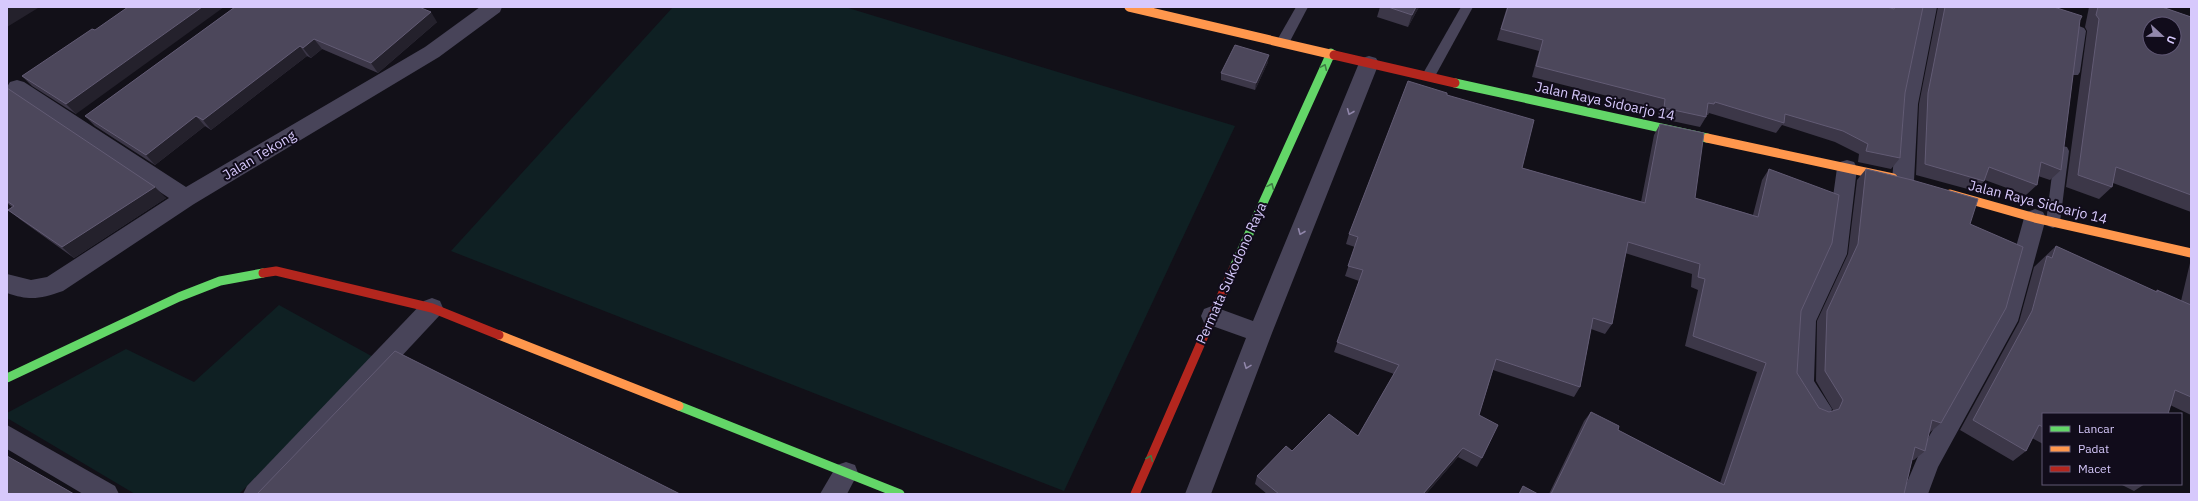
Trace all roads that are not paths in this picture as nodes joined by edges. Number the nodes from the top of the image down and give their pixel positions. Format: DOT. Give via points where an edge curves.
graph roads {
  1 [pos="493,7"];
  2 [pos="1130,7"];
  3 [pos="1302,7"];
  4 [pos="1467,7"];
  5 [pos="1928,7"];
  6 [pos="2079,31"];
  7 [pos="1283,42"];
  8 [pos="1331,53"];
  9 [pos="1370,63"];
  10 [pos="1428,77"];
  11 [pos="2071,84"];
  12 [pos="17,86"];
  13 [pos="2064,138"];
  14 [pos="1847,168"];
  15 [pos="1907,182"];
  16 [pos="1940,191"];
  17 [pos="186,198"];
  18 [pos="2044,220"];
  19 [pos="2191,254"];
  20 [pos="14,286"];
  21 [pos="432,308"];
  22 [pos="1212,316"];
  23 [pos="1260,333"];
  24 [pos="7,378"];
  25 [pos="1820,409"];
  26 [pos="7,436"];
  27 [pos="846,473"];
  28 [pos="106,494"];
  29 [pos="256,494"];
  30 [pos="833,494"];
  31 [pos="900,494"];
  32 [pos="1135,494"];
  33 [pos="1198,494"];
  34 [pos="1915,494"];
  1 -- 17 [label="street, Jalan Tekong" via="432,52"];
  2 -- 7 [label="street, Jalan Raya Sidoarjo 14"];
  3 -- 7 [label="lane"];
  4 -- 10 [label="lane"];
  5 -- 15 [label="street" via="1908,104"];
  6 -- 11 [label="lane"];
  7 -- 8 [label="street, Jalan Raya Sidoarjo 14"];
  8 -- 9 [label="street, Jalan Raya Sidoarjo 14"];
  22 -- 8 [label="street, Permata Sukodono Raya, one-way"];
  9 -- 10 [label="street, Jalan Raya Sidoarjo 14"];
  9 -- 23 [label="street, one-way"];
  10 -- 14 [label="street, Jalan Raya Sidoarjo 14"];
  12 -- 17 [label="street" via="83,121"];
  13 -- 18 [label="lane"];
  14 -- 15 [label="street, Jalan Raya Sidoarjo 14"];
  14 -- 25 [label="street" via="1836,254 1805,321 1802,383"];
  16 -- 18 [label="street, Jalan Raya Sidoarjo 14"];
  17 -- 20 [label="street, Jalan Tekong" via="55,284 37,291"];
  18 -- 19 [label="street, Jalan Raya Sidoarjo 14"];
  18 -- 34 [label="street" via="2007,321 1928,462"];
  21 -- 24 [label="street" via="276,271 220,281 179,297"];
  21 -- 27 [label="street"];
  21 -- 29 [label="street"];
  22 -- 23 [label="street"];
  32 -- 22 [label="street, Permata Sukodono Raya, one-way"];
  23 -- 33 [label="street, one-way"];
  26 -- 28 [label="street"];
  27 -- 30 [label="street"];
  27 -- 31 [label="street"];
}
